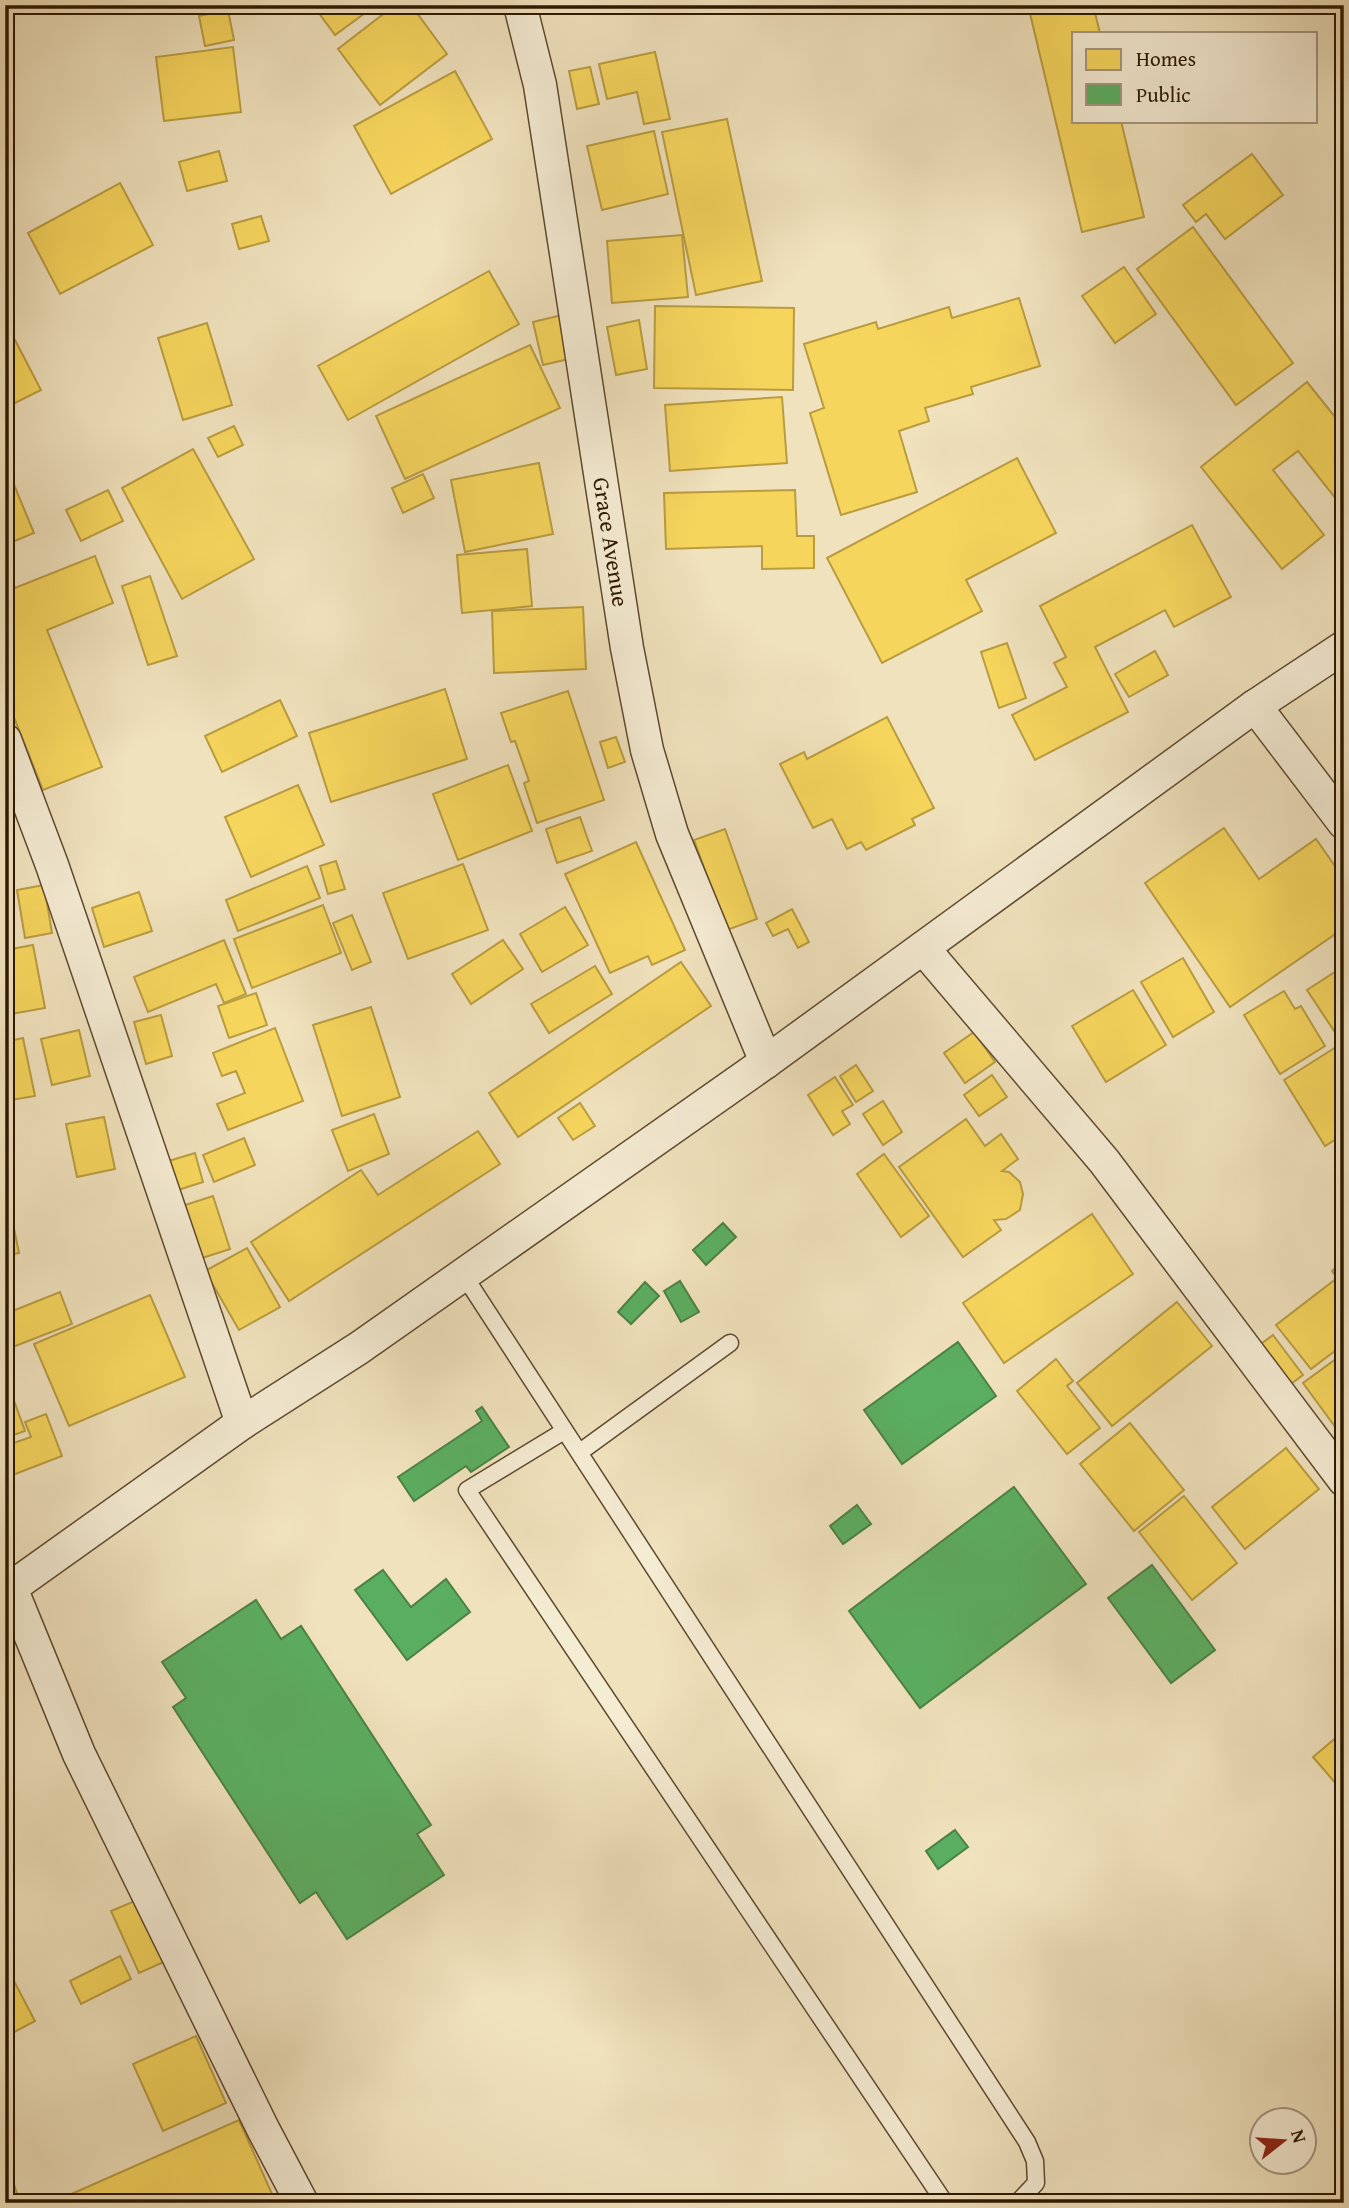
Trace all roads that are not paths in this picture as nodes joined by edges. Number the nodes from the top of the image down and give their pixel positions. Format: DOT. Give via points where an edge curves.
graph roads {
  1 [pos="520,5"];
  2 [pos="1344,647"];
  3 [pos="1255,706"];
  4 [pos="5,740"];
  5 [pos="1344,822"];
  6 [pos="923,948"];
  7 [pos="766,1062"];
  8 [pos="463,1274"];
  9 [pos="730,1343"];
  10 [pos="242,1423"];
  11 [pos="564,1431"];
  12 [pos="579,1452"];
  13 [pos="1344,1480"];
  14 [pos="8,1590"];
  15 [pos="302,2203"];
  16 [pos="945,2203"];
  17 [pos="1017,2203"];
  1 -- 7 [label="street, Grace Avenue" via="540,85 627,648 647,750 671,834"];
  2 -- 3 [label="street"];
  3 -- 5 [label="street"];
  3 -- 6 [label="street"];
  4 -- 10 [label="street" via="57,878"];
  6 -- 7 [label="street"];
  6 -- 13 [label="street" via="1104,1161"];
  7 -- 8 [label="street"];
  8 -- 10 [label="street"];
  8 -- 11 [label="lane"];
  9 -- 12 [label="lane"];
  10 -- 14 [label="street"];
  11 -- 12 [label="lane"];
  11 -- 16 [label="lane" via="467,1490"];
  12 -- 17 [label="lane" via="1027,2142 1035,2161 1036,2183"];
  14 -- 15 [label="street" via="79,1754"];
}
